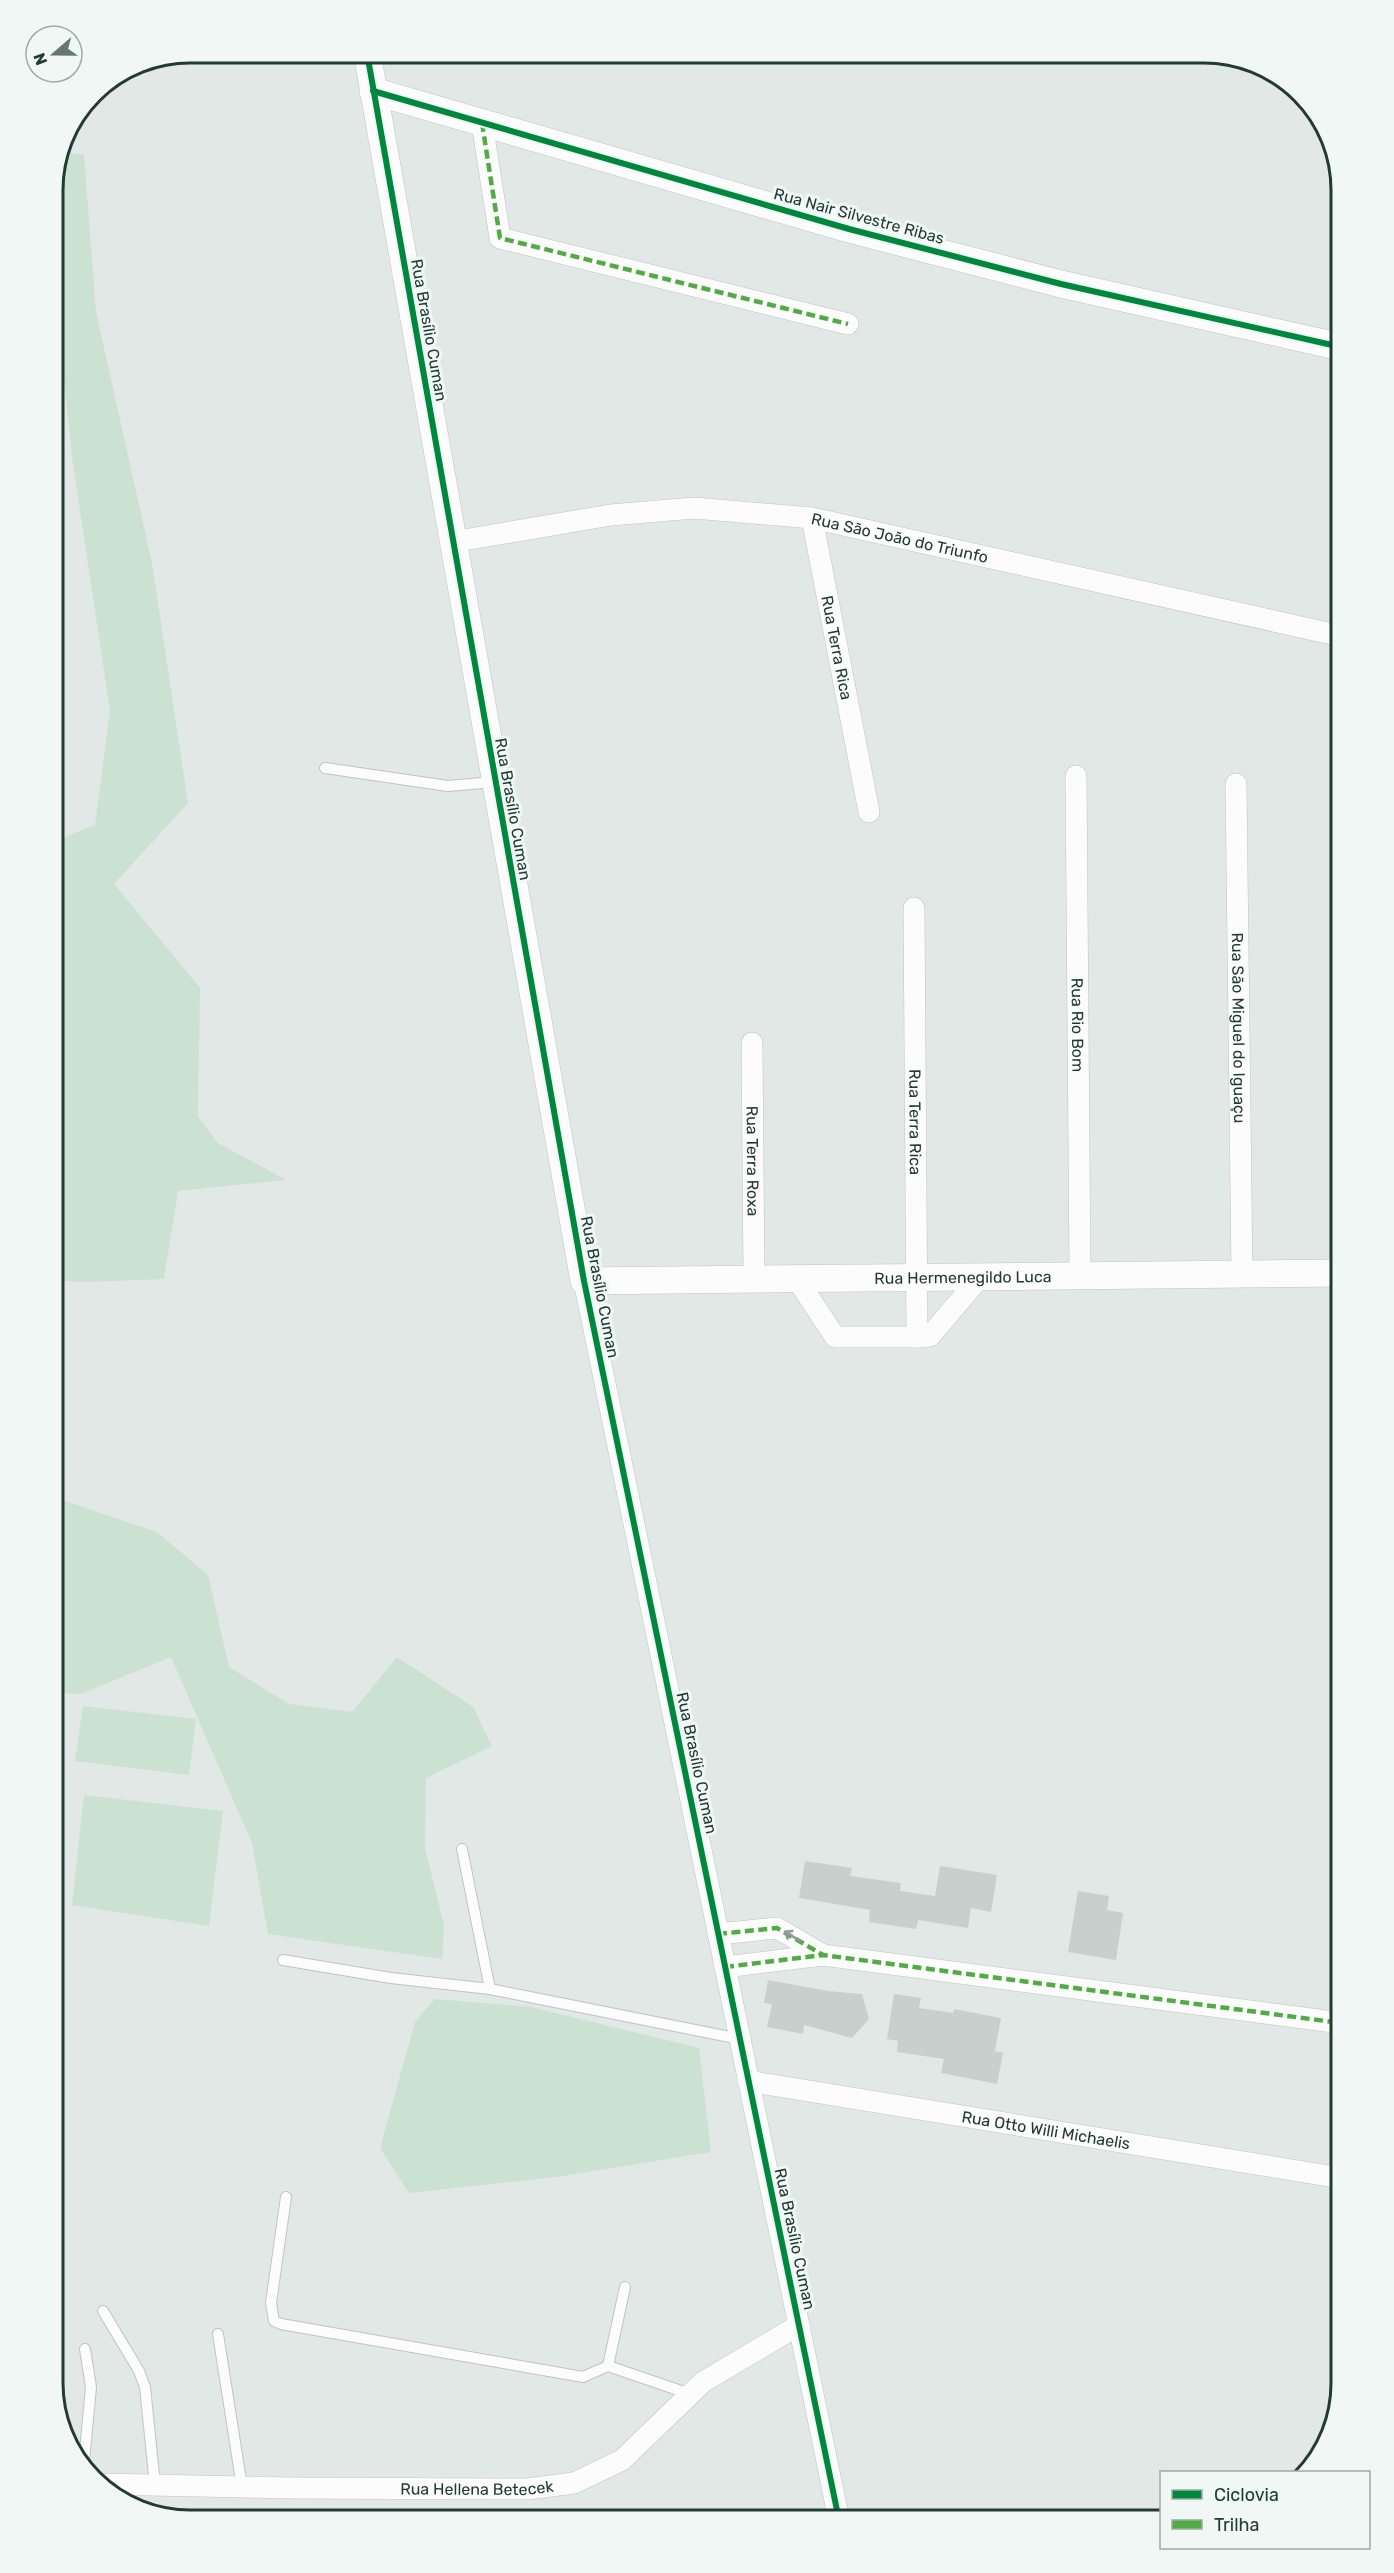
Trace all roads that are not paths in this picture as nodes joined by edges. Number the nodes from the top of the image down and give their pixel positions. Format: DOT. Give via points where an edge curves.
graph roads {
  1 [pos="369,63"];
  2 [pos="374,91"];
  3 [pos="482,123"];
  4 [pos="848,324"];
  5 [pos="1331,345"];
  6 [pos="812,518"];
  7 [pos="453,542"];
  8 [pos="1331,634"];
  9 [pos="325,768"];
  10 [pos="1076,776"];
  11 [pos="495,782"];
  12 [pos="1236,784"];
  13 [pos="869,812"];
  14 [pos="914,908"];
  15 [pos="752,1043"];
  16 [pos="1331,1273"];
  17 [pos="1242,1274"];
  18 [pos="1080,1276"];
  19 [pos="981,1277"];
  20 [pos="917,1278"];
  21 [pos="754,1279"];
  22 [pos="797,1279"];
  23 [pos="584,1281"];
  24 [pos="917,1337"];
  25 [pos="462,1849"];
  26 [pos="718,1934"];
  27 [pos="823,1955"];
  28 [pos="283,1960"];
  29 [pos="725,1967"];
  30 [pos="490,1989"];
  31 [pos="1331,2022"];
  32 [pos="740,2039"];
  33 [pos="748,2081"];
  34 [pos="1331,2176"];
  35 [pos="286,2197"];
  36 [pos="626,2287"];
  37 [pos="103,2311"];
  38 [pos="798,2325"];
  39 [pos="218,2334"];
  40 [pos="85,2349"];
  41 [pos="608,2366"];
  42 [pos="690,2394"];
  43 [pos="85,2454"];
  44 [pos="113,2484"];
  45 [pos="155,2485"];
  46 [pos="242,2487"];
  47 [pos="837,2510"];
  1 -- 2 [label="street, Rua Brasílio Cuman"];
  2 -- 3 [label="street, Rua Nair Silvestre Ribas"];
  2 -- 7 [label="street, Rua Brasílio Cuman"];
  3 -- 4 [label="street" via="500,238"];
  3 -- 5 [label="street, Rua Nair Silvestre Ribas" via="849,229 1019,273"];
  6 -- 7 [label="street, Rua São João do Triunfo" via="694,508 611,515"];
  6 -- 8 [label="street, Rua São João do Triunfo"];
  6 -- 13 [label="street, Rua Terra Rica"];
  7 -- 11 [label="street, Rua Brasílio Cuman"];
  9 -- 11 [label="lane" via="448,786"];
  10 -- 18 [label="street, Rua Rio Bom"];
  11 -- 23 [label="street, Rua Brasílio Cuman"];
  12 -- 17 [label="street, Rua São Miguel do Iguaçu"];
  14 -- 20 [label="street, Rua Terra Rica"];
  15 -- 21 [label="street, Rua Terra Roxa"];
  16 -- 17 [label="street, Rua Hermenegildo Luca"];
  17 -- 18 [label="street, Rua Hermenegildo Luca"];
  18 -- 19 [label="street, Rua Hermenegildo Luca"];
  19 -- 20 [label="street, Rua Hermenegildo Luca"];
  19 -- 24 [label="street" via="930,1336"];
  20 -- 22 [label="street, Rua Hermenegildo Luca"];
  20 -- 24 [label="street, Rua Terra Rica"];
  21 -- 22 [label="street, Rua Hermenegildo Luca"];
  21 -- 23 [label="street, Rua Hermenegildo Luca"];
  22 -- 24 [label="street" via="835,1337"];
  23 -- 26 [label="street, Rua Brasílio Cuman"];
  25 -- 30 [label="lane"];
  27 -- 26 [label="street, one-way" via="777,1928"];
  26 -- 29 [label="street, Rua Brasílio Cuman"];
  27 -- 29 [label="street"];
  27 -- 31 [label="street"];
  28 -- 30 [label="lane"];
  29 -- 32 [label="street, Rua Brasílio Cuman"];
  30 -- 32 [label="lane"];
  32 -- 33 [label="street, Rua Brasílio Cuman"];
  33 -- 34 [label="street, Rua Otto Willi Michaelis"];
  33 -- 38 [label="street, Rua Brasílio Cuman"];
  35 -- 41 [label="lane" via="271,2303 274,2321 583,2377"];
  36 -- 41 [label="lane"];
  37 -- 45 [label="lane" via="145,2387"];
  38 -- 42 [label="street, Rua Hellena Betecek" via="703,2382"];
  38 -- 47 [label="street, Rua Brasílio Cuman"];
  39 -- 46 [label="lane"];
  40 -- 43 [label="lane" via="91,2387"];
  41 -- 42 [label="lane"];
  42 -- 46 [label="street, Rua Hellena Betecek" via="622,2460 574,2483 527,2489"];
  44 -- 45 [label="street, Rua Hellena Betecek"];
  45 -- 46 [label="street, Rua Hellena Betecek"];
}
